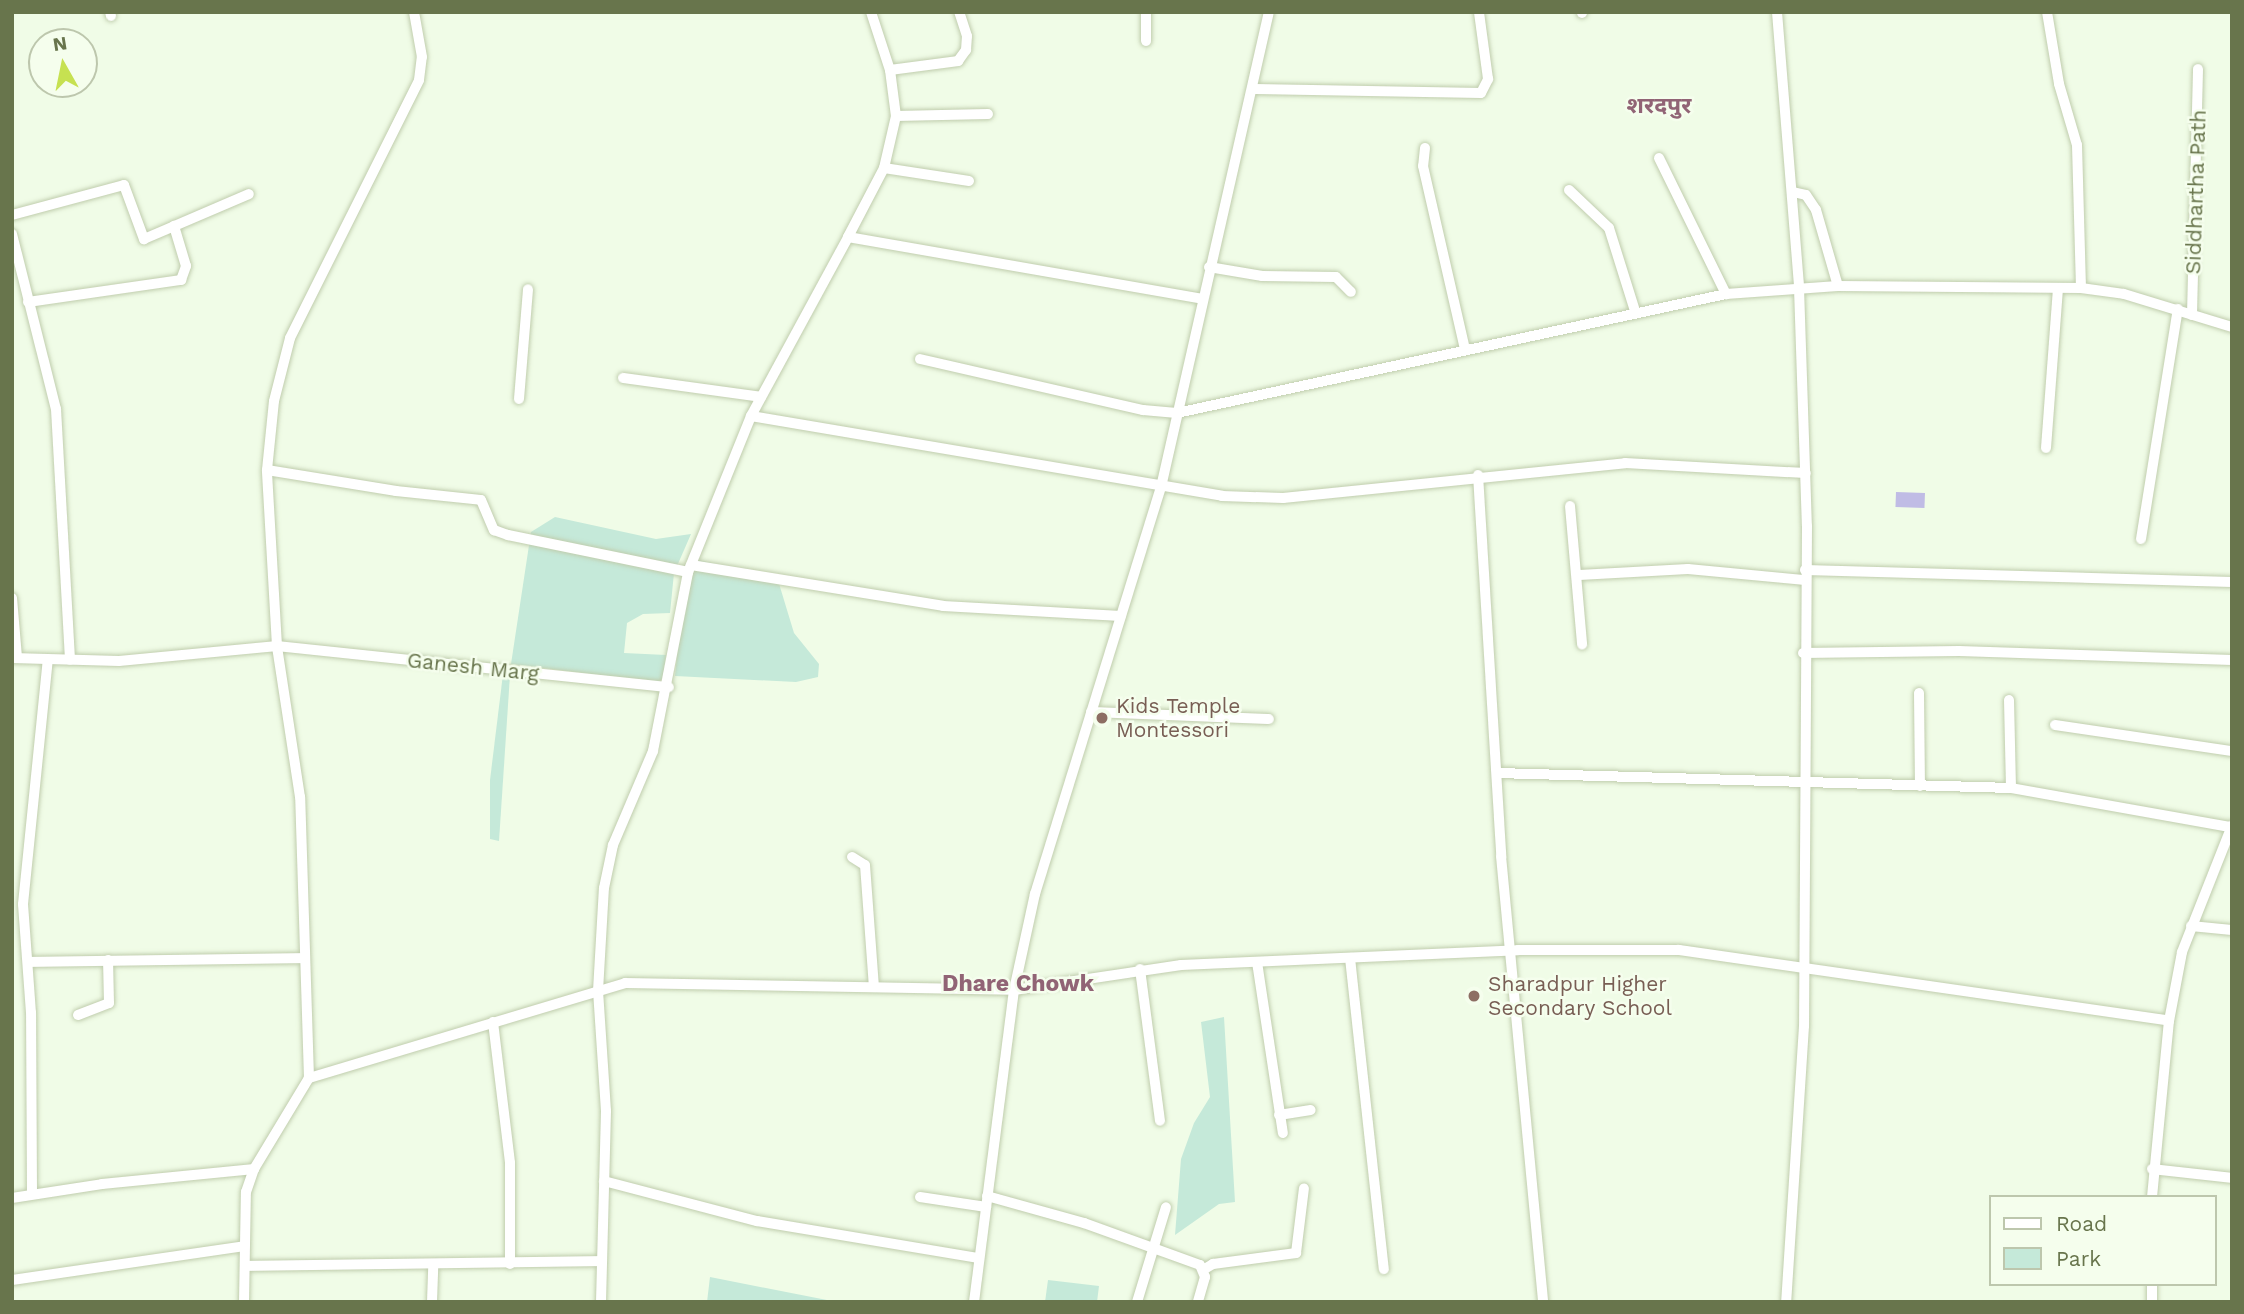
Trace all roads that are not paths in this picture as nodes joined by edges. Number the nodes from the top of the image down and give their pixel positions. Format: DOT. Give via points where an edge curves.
graph roads {
  1 [pos="414,12"];
  2 [pos="959,12"];
  3 [pos="1146,12"];
  4 [pos="1269,12"];
  5 [pos="1479,12"];
  6 [pos="1777,12"];
  7 [pos="2047,12"];
  8 [pos="874,13"];
  9 [pos="1146,41"];
  10 [pos="2199,69"];
  11 [pos="890,70"];
  12 [pos="1255,89"];
  13 [pos="988,114"];
  14 [pos="896,116"];
  15 [pos="1425,148"];
  16 [pos="1659,158"];
  17 [pos="884,168"];
  18 [pos="969,181"];
  19 [pos="1569,190"];
  20 [pos="1793,192"];
  21 [pos="249,194"];
  22 [pos="12,215"];
  23 [pos="174,226"];
  24 [pos="12,234"];
  25 [pos="848,237"];
  26 [pos="1209,267"];
  27 [pos="1838,286"];
  28 [pos="1799,288"];
  29 [pos="2081,288"];
  30 [pos="528,289"];
  31 [pos="2058,289"];
  32 [pos="1351,292"];
  33 [pos="1726,294"];
  34 [pos="1203,299"];
  35 [pos="28,302"];
  36 [pos="2178,309"];
  37 [pos="1635,311"];
  38 [pos="2192,315"];
  39 [pos="2232,327"];
  40 [pos="1465,351"];
  41 [pos="920,359"];
  42 [pos="623,378"];
  43 [pos="761,397"];
  44 [pos="519,399"];
  45 [pos="1177,413"];
  46 [pos="751,416"];
  47 [pos="2046,448"];
  48 [pos="267,470"];
  49 [pos="1806,473"];
  50 [pos="1478,475"];
  51 [pos="1160,487"];
  52 [pos="1570,506"];
  53 [pos="2141,539"];
  54 [pos="689,568"];
  55 [pos="1579,575"];
  56 [pos="1805,575"];
  57 [pos="2232,582"];
  58 [pos="12,598"];
  59 [pos="1121,615"];
  60 [pos="1582,644"];
  61 [pos="276,646"];
  62 [pos="1803,653"];
  63 [pos="15,658"];
  64 [pos="48,659"];
  65 [pos="70,660"];
  66 [pos="2232,660"];
  67 [pos="669,687"];
  68 [pos="1919,694"];
  69 [pos="2008,700"];
  70 [pos="1091,712"];
  71 [pos="1269,719"];
  72 [pos="2055,725"];
  73 [pos="2232,751"];
  74 [pos="1497,773"];
  75 [pos="1803,784"];
  76 [pos="1920,786"];
  77 [pos="2011,788"];
  78 [pos="2232,826"];
  79 [pos="852,857"];
  80 [pos="2191,926"];
  81 [pos="2232,930"];
  82 [pos="1509,950"];
  83 [pos="305,958"];
  84 [pos="1350,958"];
  85 [pos="108,960"];
  86 [pos="29,962"];
  87 [pos="1257,962"];
  88 [pos="1804,966"];
  89 [pos="1140,969"];
  90 [pos="874,987"];
  91 [pos="1014,990"];
  92 [pos="598,991"];
  93 [pos="78,1015"];
  94 [pos="2169,1021"];
  95 [pos="494,1023"];
  96 [pos="309,1078"];
  97 [pos="1311,1110"];
  98 [pos="1279,1115"];
  99 [pos="1160,1121"];
  100 [pos="1283,1133"];
  101 [pos="254,1169"];
  102 [pos="2152,1169"];
  103 [pos="2232,1178"];
  104 [pos="604,1181"];
  105 [pos="1304,1188"];
  106 [pos="32,1194"];
  107 [pos="2152,1195"];
  108 [pos="920,1197"];
  109 [pos="12,1198"];
  110 [pos="986,1201"];
  111 [pos="1166,1206"];
  112 [pos="246,1246"];
  113 [pos="1150,1246"];
  114 [pos="979,1258"];
  115 [pos="601,1261"];
  116 [pos="510,1264"];
  117 [pos="433,1265"];
  118 [pos="245,1266"];
  119 [pos="1384,1269"];
  120 [pos="1203,1270"];
  121 [pos="12,1280"];
  122 [pos="244,1302"];
  123 [pos="432,1302"];
  124 [pos="601,1302"];
  125 [pos="974,1302"];
  126 [pos="1137,1302"];
  127 [pos="1198,1302"];
  128 [pos="1543,1302"];
  129 [pos="1786,1302"];
  1 -- 48 [label="street" via="422,57 419,80 290,338 274,401"];
  2 -- 11 [label="street" via="967,36 966,50 958,61"];
  3 -- 9 [label="street"];
  4 -- 12 [label="street"];
  5 -- 12 [label="street" via="1488,79 1481,93"];
  6 -- 20 [label="street"];
  7 -- 29 [label="street" via="2059,84 2077,145"];
  8 -- 11 [label="street"];
  10 -- 38 [label="street, Siddhartha Path"];
  11 -- 14 [label="street"];
  12 -- 26 [label="street"];
  13 -- 14 [label="street"];
  14 -- 17 [label="street"];
  15 -- 40 [label="street" via="1423,166"];
  16 -- 33 [label="street"];
  17 -- 18 [label="street"];
  17 -- 25 [label="street"];
  19 -- 37 [label="street" via="1609,228"];
  20 -- 27 [label="street" via="1806,195 1816,210"];
  20 -- 28 [label="street"];
  21 -- 23 [label="street"];
  22 -- 23 [label="street" via="124,185 144,239"];
  23 -- 35 [label="street" via="186,266 181,280"];
  24 -- 35 [label="street"];
  25 -- 34 [label="street"];
  25 -- 43 [label="street"];
  26 -- 32 [label="street" via="1262,276 1336,277"];
  26 -- 34 [label="street"];
  27 -- 28 [label="street"];
  27 -- 31 [label="street"];
  28 -- 33 [label="street"];
  28 -- 49 [label="street"];
  29 -- 31 [label="street"];
  29 -- 36 [label="street"];
  30 -- 44 [label="street"];
  31 -- 47 [label="street"];
  33 -- 37 [label="street"];
  34 -- 45 [label="street"];
  35 -- 65 [label="street" via="56,409"];
  36 -- 38 [label="street"];
  36 -- 53 [label="street"];
  37 -- 40 [label="street"];
  38 -- 39 [label="street"];
  40 -- 45 [label="street"];
  41 -- 45 [label="street" via="1143,410"];
  42 -- 43 [label="street"];
  43 -- 46 [label="street"];
  45 -- 51 [label="street"];
  46 -- 51 [label="street"];
  46 -- 54 [label="street"];
  48 -- 54 [label="street" via="396,492 481,500 494,530 508,536"];
  48 -- 61 [label="street"];
  49 -- 50 [label="street" via="1648,462"];
  49 -- 56 [label="street"];
  50 -- 51 [label="street" via="1283,498"];
  50 -- 74 [label="street"];
  51 -- 59 [label="street"];
  52 -- 55 [label="street"];
  54 -- 59 [label="street" via="918,603"];
  54 -- 67 [label="street"];
  55 -- 56 [label="street" via="1688,569"];
  55 -- 60 [label="street"];
  56 -- 57 [label="street"];
  56 -- 62 [label="street"];
  58 -- 63 [label="street"];
  59 -- 70 [label="street"];
  61 -- 65 [label="street, Ganesh Marg" via="118,661"];
  61 -- 67 [label="street, Ganesh Marg"];
  61 -- 83 [label="street" via="300,797"];
  62 -- 66 [label="street" via="1959,651"];
  62 -- 75 [label="street"];
  63 -- 64 [label="street, Ganesh Marg"];
  64 -- 65 [label="street, Ganesh Marg"];
  64 -- 86 [label="street" via="23,904"];
  67 -- 92 [label="street" via="653,751 613,845 604,888"];
  68 -- 76 [label="street"];
  69 -- 77 [label="street"];
  70 -- 71 [label="street"];
  70 -- 91 [label="street" via="1035,894"];
  72 -- 73 [label="street"];
  74 -- 75 [label="street"];
  74 -- 82 [label="street"];
  75 -- 76 [label="street"];
  75 -- 88 [label="street"];
  76 -- 77 [label="street"];
  77 -- 78 [label="street"];
  78 -- 80 [label="street"];
  79 -- 90 [label="street" via="865,865"];
  80 -- 81 [label="street"];
  80 -- 94 [label="street"];
  82 -- 84 [label="street"];
  82 -- 88 [label="street" via="1679,950"];
  82 -- 128 [label="street"];
  83 -- 85 [label="street"];
  83 -- 96 [label="street"];
  84 -- 87 [label="street"];
  84 -- 119 [label="street"];
  85 -- 86 [label="street"];
  85 -- 93 [label="street" via="109,1003"];
  86 -- 106 [label="street"];
  87 -- 89 [label="street"];
  87 -- 98 [label="street"];
  88 -- 94 [label="street"];
  88 -- 129 [label="street"];
  89 -- 91 [label="street"];
  89 -- 99 [label="street"];
  90 -- 91 [label="street"];
  90 -- 92 [label="street" via="625,983"];
  91 -- 110 [label="street"];
  92 -- 95 [label="street"];
  92 -- 104 [label="street" via="606,1111"];
  94 -- 102 [label="street"];
  95 -- 96 [label="street"];
  95 -- 116 [label="street" via="510,1163"];
  96 -- 101 [label="street"];
  97 -- 98 [label="street"];
  98 -- 100 [label="street"];
  101 -- 106 [label="street"];
  101 -- 112 [label="street" via="246,1192"];
  102 -- 103 [label="street"];
  102 -- 107 [label="street"];
  104 -- 114 [label="street" via="757,1221"];
  104 -- 115 [label="street"];
  105 -- 120 [label="street" via="1296,1253 1213,1264"];
  106 -- 109 [label="street"];
  108 -- 110 [label="street"];
  110 -- 113 [label="street"];
  110 -- 114 [label="street"];
  111 -- 113 [label="street"];
  112 -- 118 [label="street"];
  112 -- 121 [label="street"];
  113 -- 120 [label="street"];
  113 -- 126 [label="street"];
  114 -- 125 [label="street"];
  115 -- 116 [label="street"];
  115 -- 124 [label="street"];
  116 -- 117 [label="street"];
  117 -- 118 [label="street"];
  117 -- 123 [label="street"];
  118 -- 122 [label="street"];
  120 -- 127 [label="street"];
}
